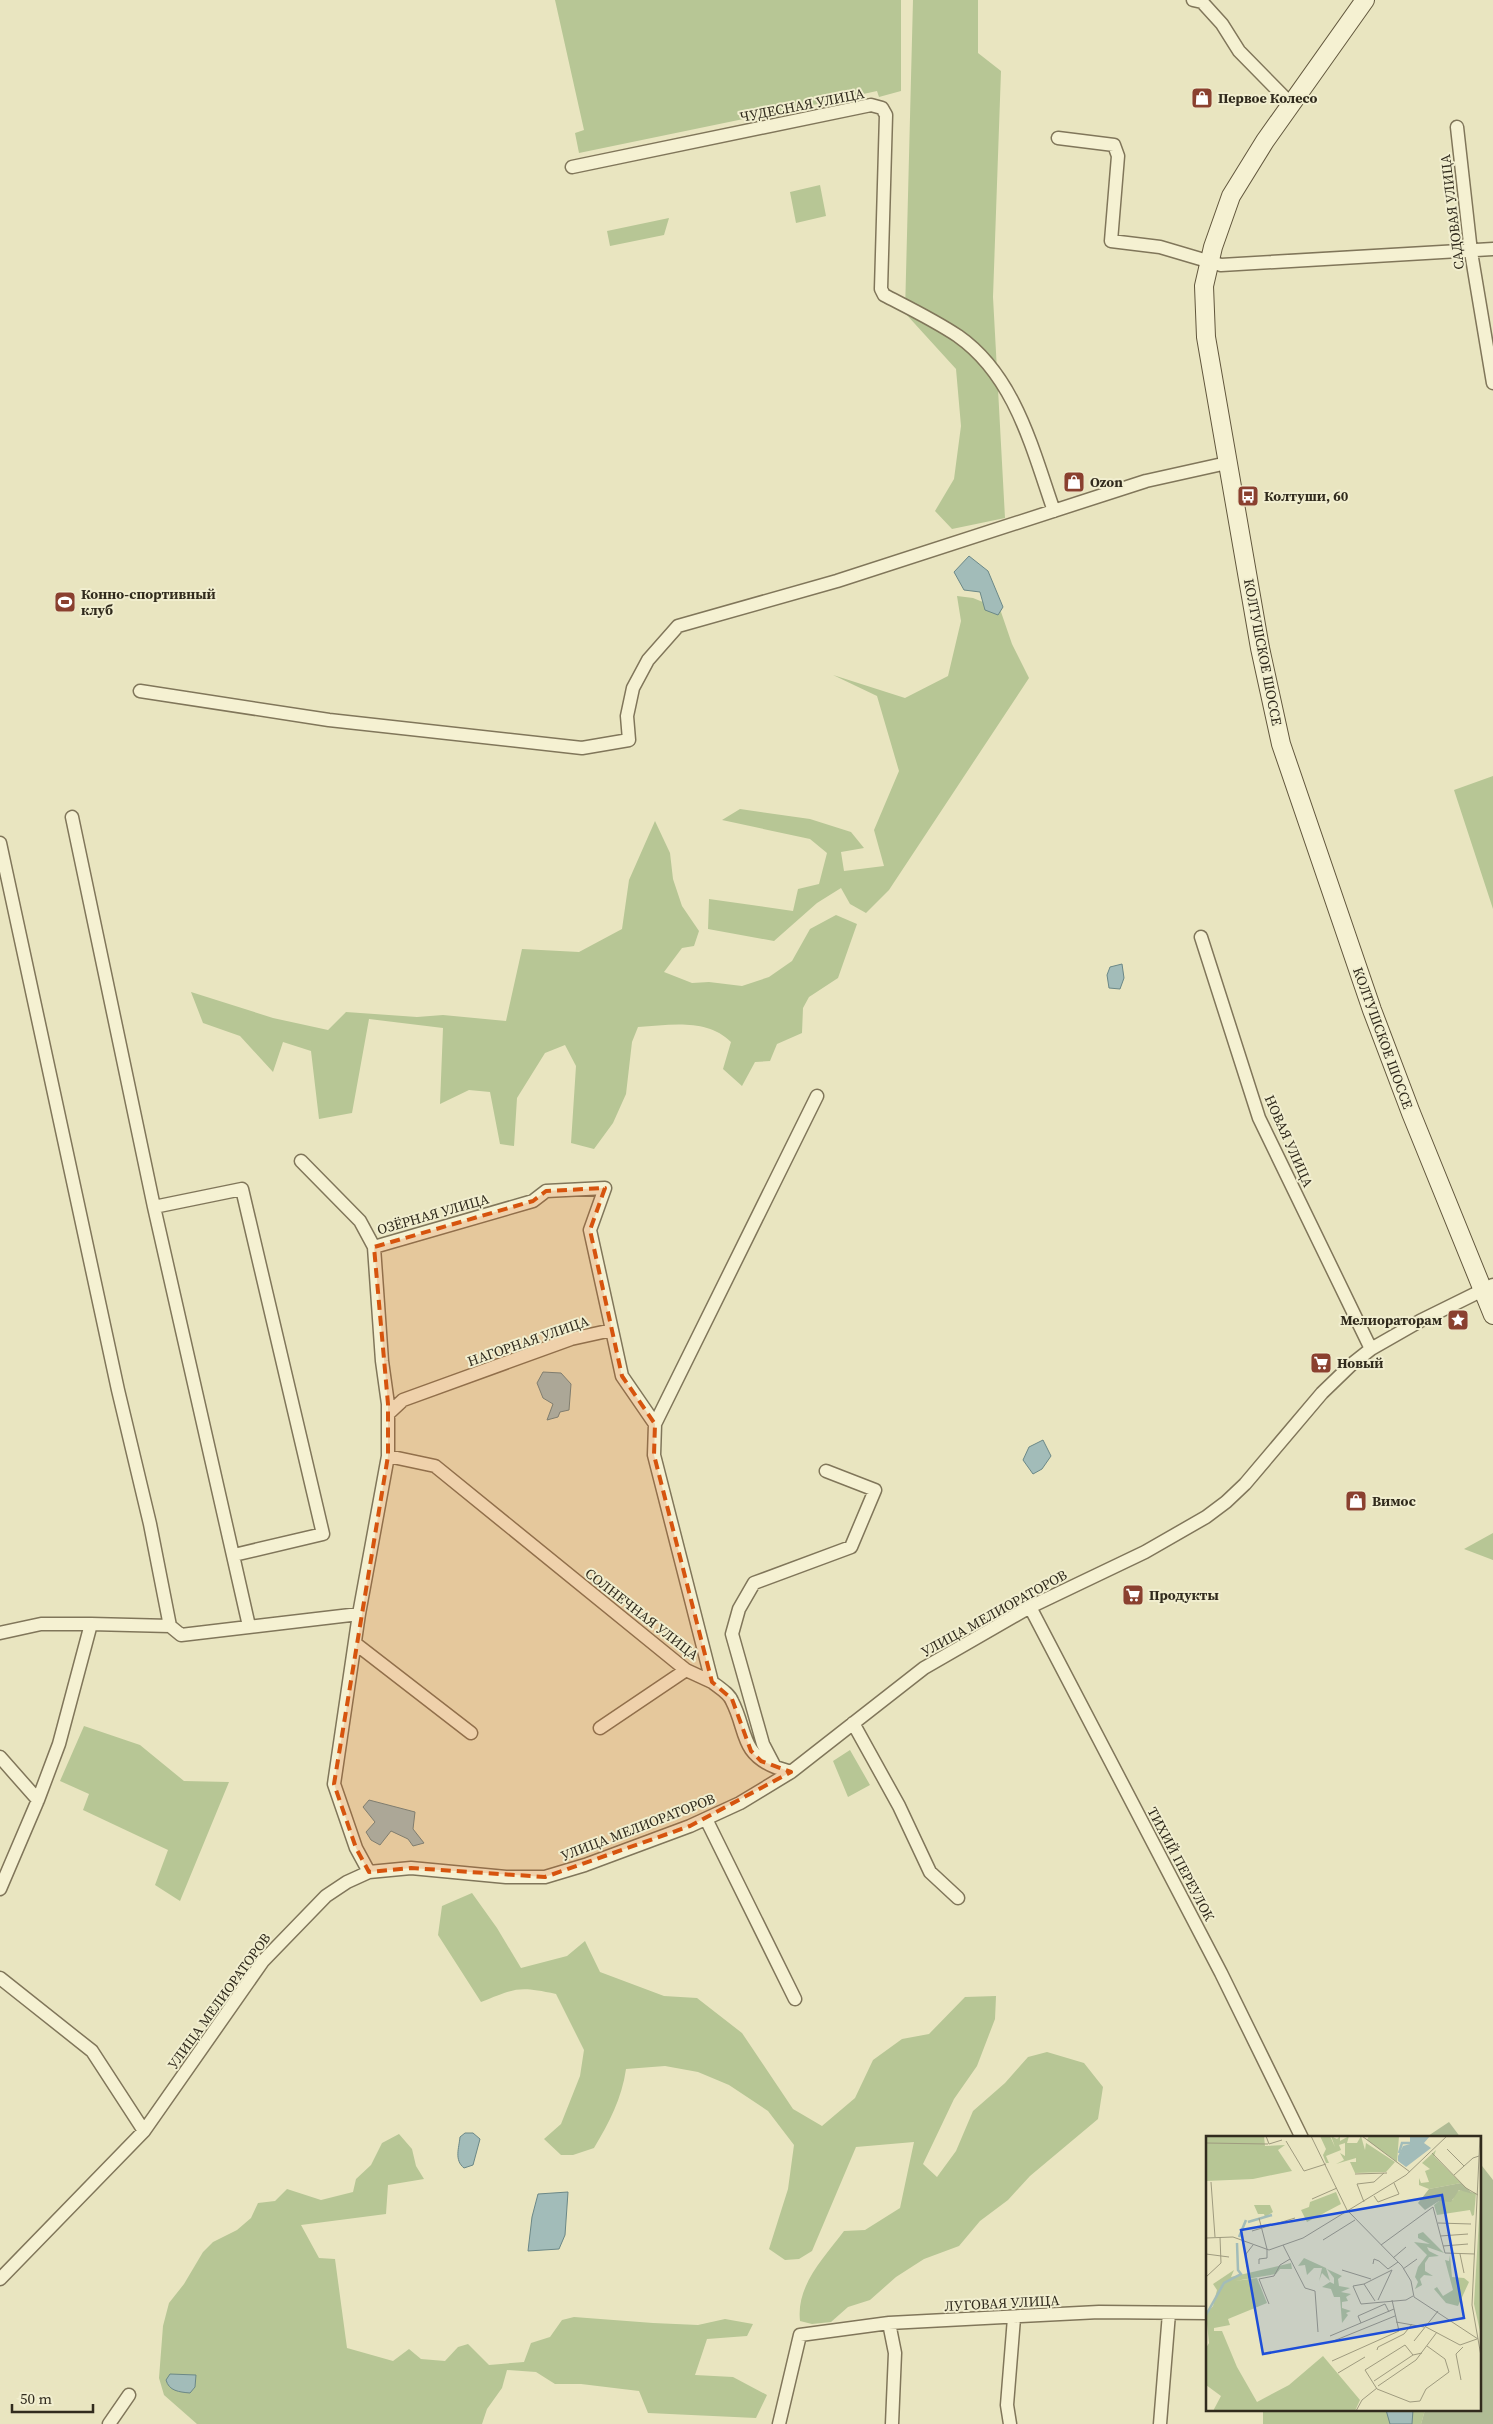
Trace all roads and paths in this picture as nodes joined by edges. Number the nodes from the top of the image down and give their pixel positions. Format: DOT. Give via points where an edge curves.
graph roads {
  1 [pos="1193,0"];
  2 [pos="1365,0"];
  3 [pos="1291,104"];
  4 [pos="1457,127"];
  5 [pos="1058,138"];
  6 [pos="572,168"];
  7 [pos="1493,249"];
  8 [pos="1471,252"];
  9 [pos="1209,260"];
  10 [pos="1493,383"];
  11 [pos="1227,463"];
  12 [pos="1054,511"];
  13 [pos="140,691"];
  14 [pos="72,817"];
  15 [pos="0,844"];
  16 [pos="1201,937"];
  17 [pos="817,1096"];
  18 [pos="302,1161"];
  19 [pos="154,1207"];
  20 [pos="374,1247"];
  21 [pos="1488,1287"];
  22 [pos="1493,1315"];
  23 [pos="612,1330"];
  24 [pos="1371,1349"];
  25 [pos="388,1414"];
  26 [pos="655,1424"];
  27 [pos="388,1456"];
  28 [pos="826,1471"];
  29 [pos="234,1555"];
  30 [pos="1030,1607"];
  31 [pos="359,1614"];
  32 [pos="91,1624"];
  33 [pos="170,1626"];
  34 [pos="249,1626"];
  35 [pos="0,1633"];
  36 [pos="356,1644"];
  37 [pos="686,1670"];
  38 [pos="712,1682"];
  39 [pos="853,1723"];
  40 [pos="600,1728"];
  41 [pos="471,1733"];
  42 [pos="0,1757"];
  43 [pos="775,1766"];
  44 [pos="791,1772"];
  45 [pos="38,1800"];
  46 [pos="706,1819"];
  47 [pos="369,1872"];
  48 [pos="0,1889"];
  49 [pos="958,1898"];
  50 [pos="0,1978"];
  51 [pos="795,1998"];
  52 [pos="144,2131"];
  53 [pos="1301,2136"];
  54 [pos="0,2278"];
  55 [pos="1169,2313"];
  56 [pos="1206,2313"];
  57 [pos="1014,2318"];
  58 [pos="889,2323"];
  59 [pos="129,2395"];
  60 [pos="109,2424"];
  61 [pos="779,2424"];
  62 [pos="892,2424"];
  63 [pos="1010,2424"];
  64 [pos="1160,2424"];
  1 -- 3 [label="street" via="1202,2 1239,51"];
  2 -- 3 [label="main road, КОЛТУШСКОЕ ШОССЕ"];
  3 -- 9 [label="main road, КОЛТУШСКОЕ ШОССЕ" via="1231,196"];
  4 -- 8 [label="street, САДОВАЯ УЛИЦА"];
  5 -- 9 [label="street" via="1114,145 1118,156 1111,241 1160,247"];
  6 -- 12 [label="street, ЧУДЕСНАЯ УЛИЦА" via="870,105 882,108 886,115 880,289 884,295 958,336 998,377 1015,405"];
  7 -- 8 [label="street"];
  8 -- 9 [label="street" via="1221,265"];
  8 -- 10 [label="street, САДОВАЯ УЛИЦА"];
  9 -- 11 [label="main road, КОЛТУШСКОЕ ШОССЕ" via="1204,286 1204,320"];
  11 -- 12 [label="street" via="1146,481"];
  11 -- 21 [label="main road, КОЛТУШСКОЕ ШОССЕ" via="1260,648 1281,744 1372,1010 1411,1113"];
  12 -- 13 [label="street" via="837,581 678,626 648,660 633,688 627,716 629,740 572,747 329,720"];
  14 -- 19 [label="street"];
  15 -- 33 [label="street"];
  16 -- 24 [label="street, НОВАЯ УЛИЦА" via="1259,1118"];
  17 -- 26 [label="street"];
  18 -- 20 [label="street" via="360,1221"];
  19 -- 29 [label="street"];
  19 -- 29 [label="street" via="242,1189 323,1534"];
  20 -- 23 [label="street, ОЗЁРНАЯ УЛИЦА" via="532,1201 546,1191 605,1188 590,1230"];
  20 -- 25 [label="street, ОЗЁРНАЯ УЛИЦА"];
  21 -- 22 [label="main road, КОЛТУШСКОЕ ШОССЕ"];
  21 -- 24 [label="street, УЛИЦА МЕЛИОРАТОРОВ"];
  23 -- 25 [label="street, НАГОРНАЯ УЛИЦА" via="572,1339 403,1400"];
  23 -- 26 [label="street" via="622,1376"];
  24 -- 30 [label="street, УЛИЦА МЕЛИОРАТОРОВ" via="1322,1393 1226,1502 1145,1552"];
  25 -- 27 [label="street, ОЗЁРНАЯ УЛИЦА"];
  26 -- 38 [label="street, СОЛНЕЧНАЯ УЛИЦА" via="654,1455"];
  27 -- 31 [label="street, ОЗЁРНАЯ УЛИЦА"];
  27 -- 37 [label="street, СОЛНЕЧНАЯ УЛИЦА" via="435,1466"];
  28 -- 43 [label="street" via="875,1490 851,1547 754,1583 739,1610 732,1634 763,1744"];
  29 -- 34 [label="street"];
  30 -- 39 [label="street, УЛИЦА МЕЛИОРАТОРОВ" via="924,1668"];
  30 -- 53 [label="street, ТИХИЙ ПЕРЕУЛОК" via="1221,1973"];
  31 -- 34 [label="street"];
  31 -- 36 [label="street, ОЗЁРНАЯ УЛИЦА"];
  32 -- 33 [label="street"];
  32 -- 35 [label="street" via="41,1624"];
  32 -- 45 [label="street" via="59,1744"];
  33 -- 34 [label="street" via="181,1635"];
  36 -- 41 [label="street"];
  36 -- 47 [label="street, ОЗЁРНАЯ УЛИЦА" via="334,1784 356,1848"];
  37 -- 38 [label="street, СОЛНЕЧНАЯ УЛИЦА"];
  37 -- 40 [label="street"];
  38 -- 43 [label="street" via="732,1699 751,1751 761,1761"];
  39 -- 44 [label="street, УЛИЦА МЕЛИОРАТОРОВ"];
  39 -- 49 [label="street" via="899,1806 930,1872"];
  42 -- 45 [label="street"];
  43 -- 44 [label="street"];
  44 -- 46 [label="street, УЛИЦА МЕЛИОРАТОРОВ"];
  45 -- 48 [label="street"];
  46 -- 47 [label="street, УЛИЦА МЕЛИОРАТОРОВ" via="545,1877 506,1877 412,1868"];
  46 -- 51 [label="street"];
  47 -- 52 [label="street, УЛИЦА МЕЛИОРАТОРОВ" via="326,1896 280,1941"];
  50 -- 52 [label="street" via="92,2051"];
  52 -- 54 [label="street, УЛИЦА МЕЛИОРАТОРОВ"];
  55 -- 56 [label="street, ЛУГОВАЯ УЛИЦА"];
  55 -- 57 [label="street, ЛУГОВАЯ УЛИЦА" via="1099,2312"];
  55 -- 64 [label="street"];
  57 -- 58 [label="street, ЛУГОВАЯ УЛИЦА"];
  57 -- 63 [label="street" via="1007,2405"];
  58 -- 61 [label="street, ЛУГОВАЯ УЛИЦА" via="800,2335"];
  58 -- 62 [label="street" via="895,2353"];
  59 -- 60 [label="street"];
}
